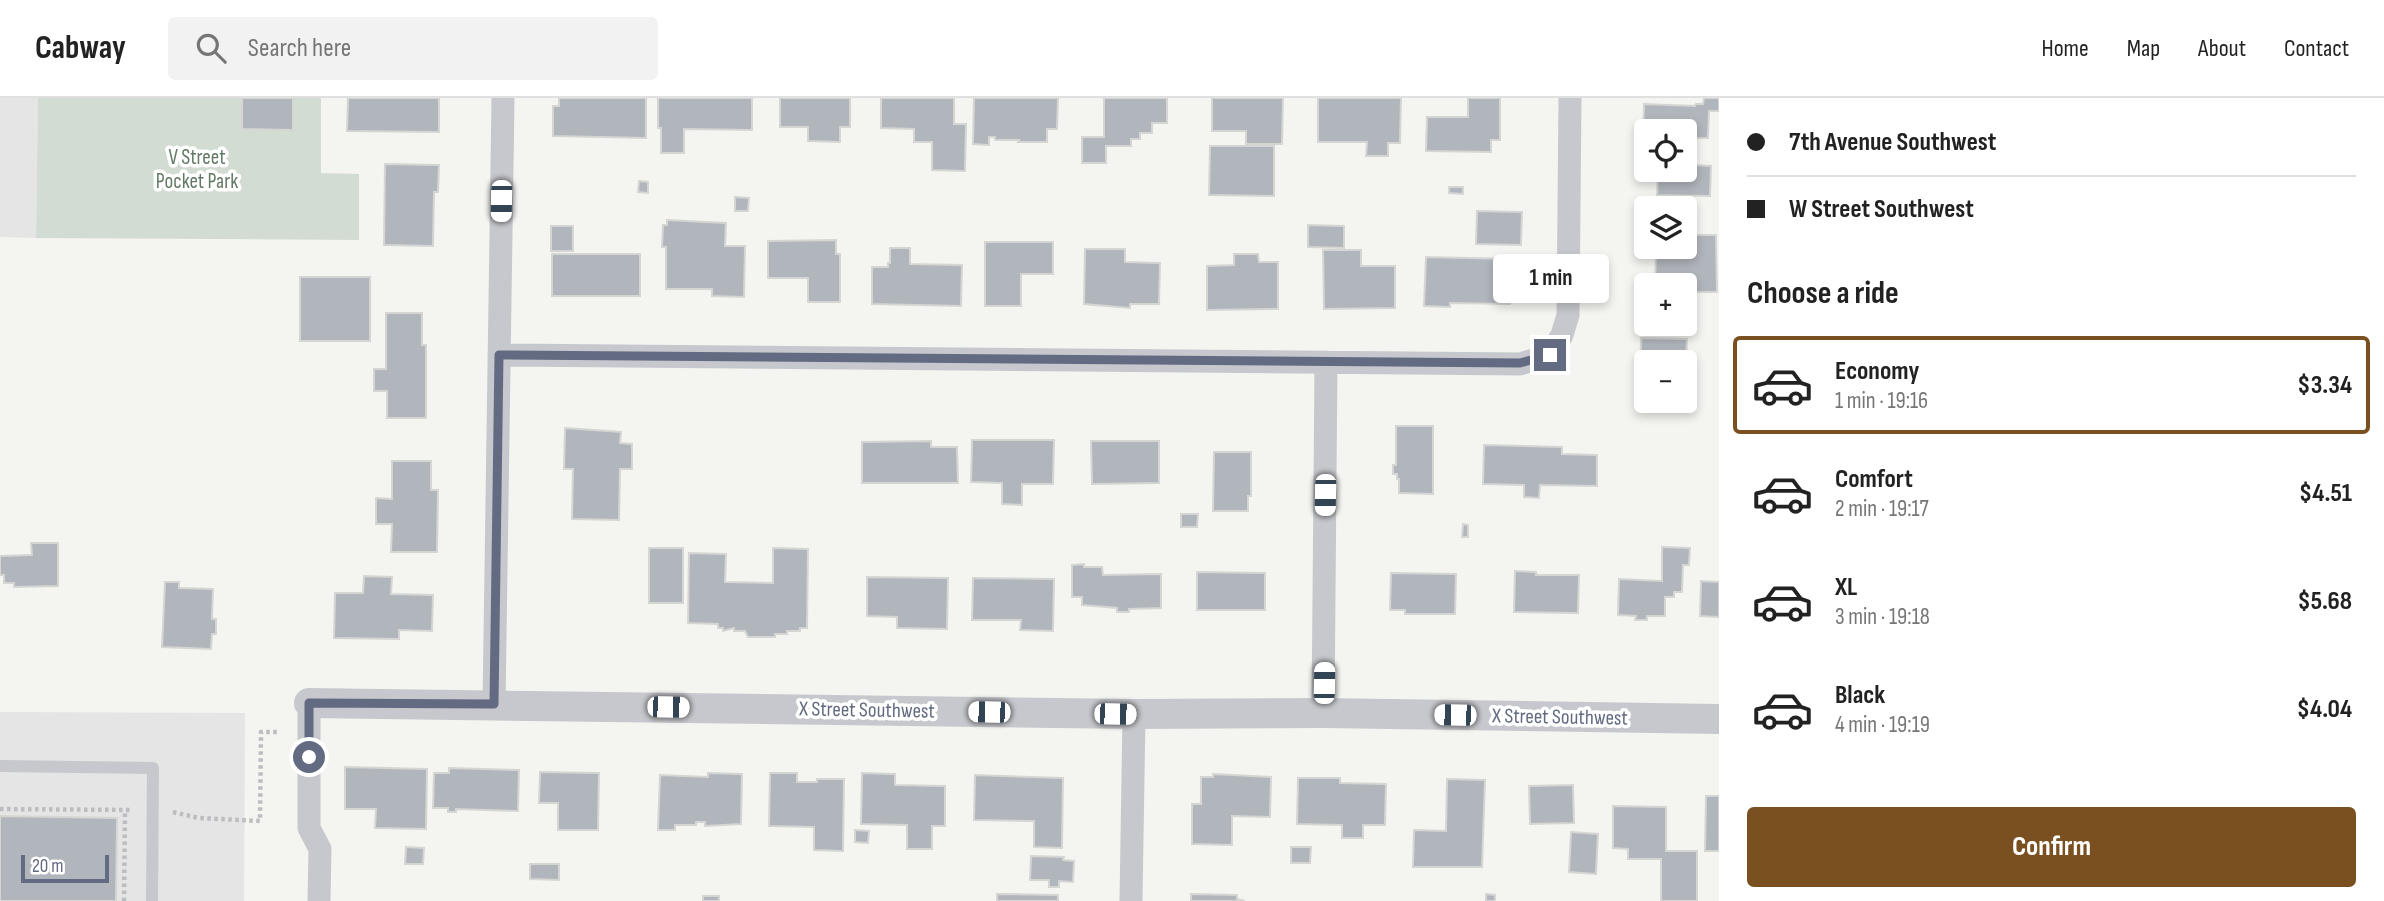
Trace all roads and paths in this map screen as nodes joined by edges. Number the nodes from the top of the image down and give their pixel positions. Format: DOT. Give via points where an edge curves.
graph roads {
  1 [pos="503,98"];
  2 [pos="1570,98"];
  3 [pos="499,355"];
  4 [pos="1326,362"];
  5 [pos="309,703"];
  6 [pos="494,704"];
  7 [pos="1323,713"];
  8 [pos="1134,714"];
  9 [pos="1719,719"];
  10 [pos="279,732"];
  11 [pos="0,766"];
  12 [pos="0,809"];
  13 [pos="125,810"];
  14 [pos="137,810"];
  15 [pos="169,811"];
  16 [pos="124,901"];
  17 [pos="152,901"];
  18 [pos="319,901"];
  19 [pos="1130,901"];
  1 -- 3 [label="street"];
  2 -- 4 [label="street" via="1568,315 1550,355 1520,363"];
  3 -- 4 [label="street"];
  3 -- 6 [label="street"];
  4 -- 7 [label="street"];
  5 -- 6 [label="street, X Street Southwest"];
  5 -- 18 [label="street" via="309,828 320,849"];
  6 -- 8 [label="street, X Street Southwest"];
  7 -- 8 [label="street, X Street Southwest"];
  7 -- 9 [label="street, X Street Southwest"];
  8 -- 19 [label="street"];
  10 -- 15 [label="path" via="261,732 260,821 199,818"];
  11 -- 17 [label="lane" via="153,768"];
  12 -- 13 [label="path"];
  13 -- 14 [label="path"];
  13 -- 16 [label="path"];
}
